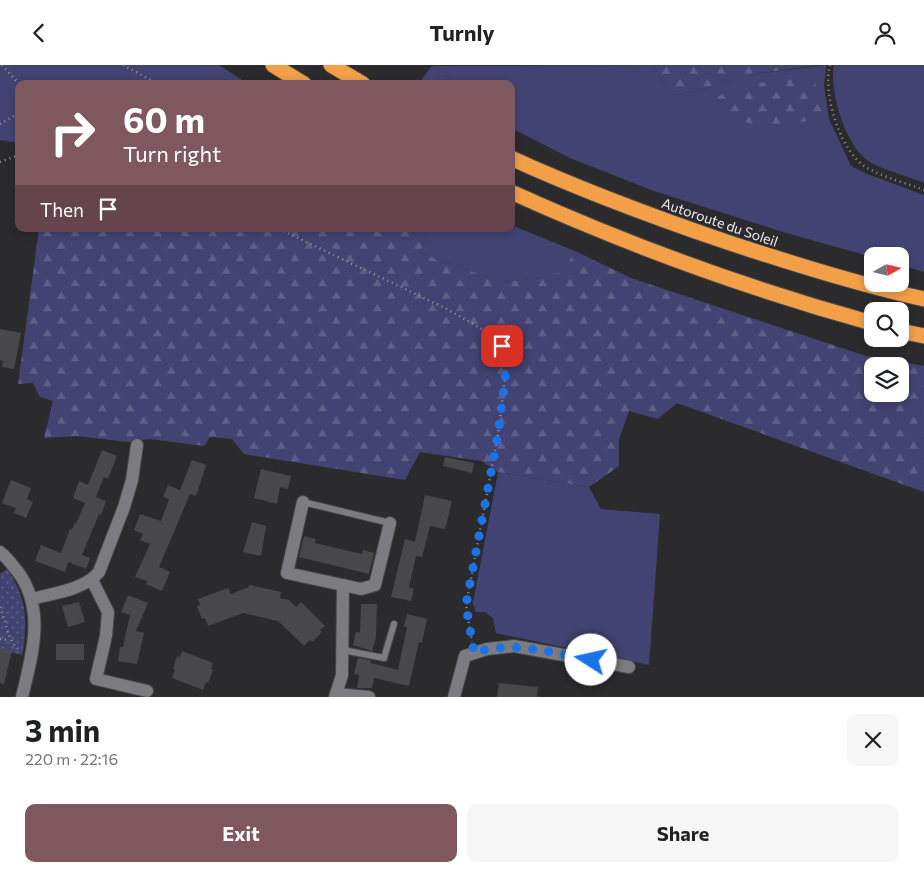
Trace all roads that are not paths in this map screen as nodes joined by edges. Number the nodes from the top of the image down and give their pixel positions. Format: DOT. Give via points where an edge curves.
graph roads {
  1 [pos="273,65"];
  2 [pos="331,65"];
  3 [pos="297,80"];
  4 [pos="356,80"];
  5 [pos="515,160"];
  6 [pos="515,194"];
  7 [pos="924,299"];
  8 [pos="864,321"];
  9 [pos="909,333"];
  10 [pos="924,337"];
  11 [pos="137,445"];
  12 [pos="303,502"];
  13 [pos="390,523"];
  14 [pos="0,552"];
  15 [pos="92,580"];
  16 [pos="344,585"];
  17 [pos="32,599"];
  18 [pos="394,624"];
  19 [pos="343,650"];
  20 [pos="629,667"];
  21 [pos="147,691"];
  22 [pos="336,696"];
  23 [pos="22,697"];
  24 [pos="369,697"];
  25 [pos="454,697"];
  1 -- 3 [label="highway"];
  2 -- 4 [label="highway"];
  5 -- 7 [label="highway, Autoroute du Soleil" via="639,212 806,269"];
  6 -- 8 [label="highway" via="690,265"];
  9 -- 10 [label="highway"];
  11 -- 15 [label="street" via="124,507 103,562"];
  12 -- 13 [label="lane"];
  12 -- 16 [label="street" via="288,573"];
  13 -- 16 [label="street" via="375,585 361,589"];
  14 -- 17 [label="street" via="24,581"];
  15 -- 17 [label="street"];
  15 -- 21 [label="street" via="108,611 96,679"];
  16 -- 19 [label="street"];
  17 -- 23 [label="street" via="34,633"];
  18 -- 19 [label="lane" via="384,659"];
  19 -- 22 [label="street" via="342,675"];
  20 -- 25 [label="street" via="514,647 487,649 465,656"];
  22 -- 24 [label="street"];
}
